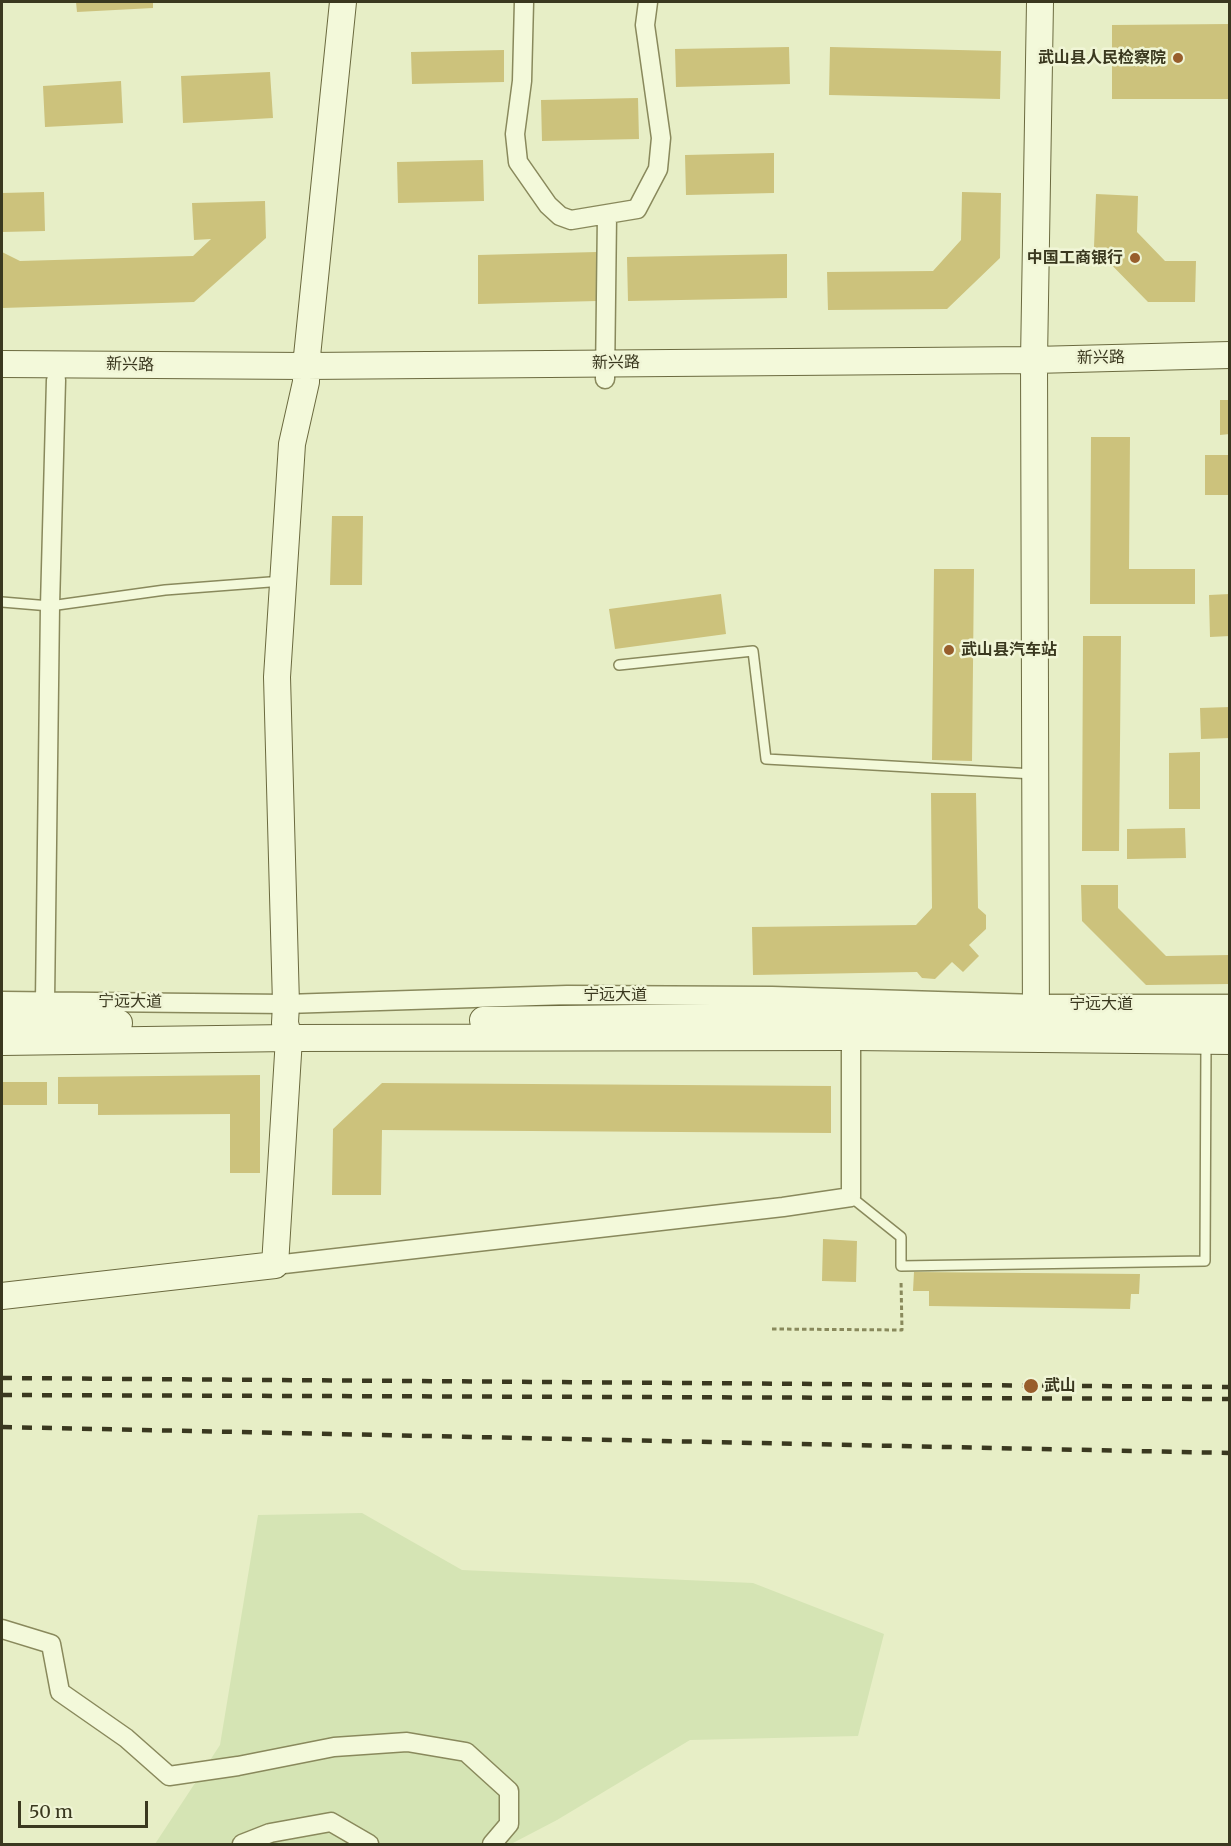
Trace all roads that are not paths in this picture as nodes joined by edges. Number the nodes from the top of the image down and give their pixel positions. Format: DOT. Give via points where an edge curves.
graph roads {
  1 [pos="343,2"];
  2 [pos="524,2"];
  3 [pos="648,2"];
  4 [pos="1040,2"];
  5 [pos="607,215"];
  6 [pos="1230,355"];
  7 [pos="2,364"];
  8 [pos="1034,367"];
  9 [pos="605,371"];
  10 [pos="1230,371"];
  11 [pos="306,374"];
  12 [pos="2,380"];
  13 [pos="56,380"];
  14 [pos="283,581"];
  15 [pos="2,602"];
  16 [pos="50,606"];
  17 [pos="619,665"];
  18 [pos="1036,774"];
  19 [pos="45,1000"];
  20 [pos="2,1002"];
  21 [pos="1230,1004"];
  22 [pos="1230,1017"];
  23 [pos="1036,1020"];
  24 [pos="287,1022"];
  25 [pos="2,1023"];
  26 [pos="851,1036"];
  27 [pos="2,1042"];
  28 [pos="1218,1042"];
  29 [pos="851,1197"];
  30 [pos="275,1265"];
  31 [pos="2,1296"];
  32 [pos="2,1629"];
  33 [pos="242,1845"];
  34 [pos="369,1845"];
  35 [pos="492,1845"];
  1 -- 11 [label="main road"];
  2 -- 5 [label="street" via="522,81 515,134 518,162 560,216 572,220"];
  3 -- 5 [label="street" via="645,25 662,138 658,169 637,209"];
  4 -- 8 [label="main road"];
  5 -- 9 [label="street"];
  6 -- 8 [label="main road, 新兴路"];
  7 -- 11 [label="main road, 新兴路"];
  8 -- 9 [label="main road, 新兴路"];
  8 -- 10 [label="main road, 新兴路"];
  8 -- 18 [label="main road"];
  9 -- 11 [label="main road, 新兴路"];
  11 -- 13 [label="main road, 新兴路"];
  11 -- 14 [label="main road" via="292,444"];
  12 -- 13 [label="main road, 新兴路"];
  13 -- 16 [label="street"];
  14 -- 16 [label="lane" via="165,590"];
  14 -- 24 [label="main road" via="277,677"];
  15 -- 16 [label="lane"];
  16 -- 19 [label="street"];
  17 -- 18 [label="lane" via="753,651 766,759"];
  18 -- 23 [label="main road"];
  19 -- 20 [label="street, 宁远大道"];
  19 -- 24 [label="street, 宁远大道"];
  21 -- 23 [label="street, 宁远大道"];
  22 -- 23 [label="main road, 宁远大道"];
  23 -- 24 [label="main road, 宁远大道" via="788,1016"];
  23 -- 26 [label="main road, 宁远大道"];
  23 -- 28 [label="main road, 宁远大道"];
  24 -- 25 [label="main road, 宁远大道"];
  24 -- 26 [label="main road, 宁远大道"];
  24 -- 27 [label="main road, 宁远大道"];
  24 -- 30 [label="main road"];
  26 -- 29 [label="street"];
  28 -- 29 [label="lane" via="1205,1261 901,1266 901,1237"];
  29 -- 30 [label="street"];
  30 -- 31 [label="main road"];
  32 -- 35 [label="street" via="51,1644 60,1692 126,1738 169,1776 334,1747 407,1742 466,1752 509,1791 509,1824"];
  33 -- 34 [label="street" via="270,1833 331,1822"];
}
